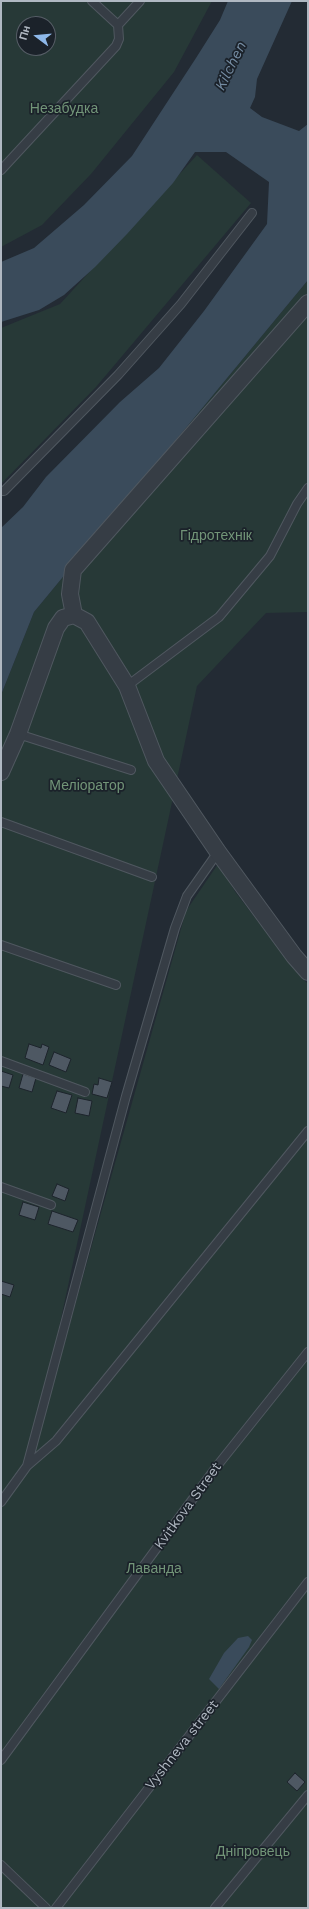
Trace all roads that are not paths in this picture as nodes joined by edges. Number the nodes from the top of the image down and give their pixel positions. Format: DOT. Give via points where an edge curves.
graph roads {
  1 [pos="92,1"];
  2 [pos="140,1"];
  3 [pos="118,25"];
  4 [pos="1,170"];
  5 [pos="252,213"];
  6 [pos="308,303"];
  7 [pos="308,488"];
  8 [pos="1,490"];
  9 [pos="74,615"];
  10 [pos="127,686"];
  11 [pos="18,734"];
  12 [pos="131,770"];
  13 [pos="1,772"];
  14 [pos="1,822"];
  15 [pos="218,852"];
  16 [pos="152,878"];
  17 [pos="1,945"];
  18 [pos="308,972"];
  19 [pos="116,985"];
  20 [pos="1,1062"];
  21 [pos="85,1092"];
  22 [pos="308,1131"];
  23 [pos="1,1187"];
  24 [pos="51,1205"];
  25 [pos="308,1352"];
  26 [pos="27,1466"];
  27 [pos="1,1502"];
  28 [pos="308,1582"];
  29 [pos="1,1760"];
  30 [pos="308,1795"];
  31 [pos="1,1865"];
  32 [pos="46,1908"];
  33 [pos="56,1908"];
  34 [pos="215,1908"];
  1 -- 3 [label="lane"];
  2 -- 3 [label="lane"];
  3 -- 4 [label="lane" via="119,39 116,46"];
  5 -- 8 [label="lane" via="181,304 118,375 4,491"];
  6 -- 9 [label="street" via="74,570 70,594"];
  7 -- 10 [label="lane" via="270,556 219,617"];
  9 -- 10 [label="street" via="87,622"];
  9 -- 11 [label="street" via="63,618 56,628"];
  10 -- 15 [label="street" via="156,760"];
  11 -- 12 [label="lane"];
  11 -- 13 [label="street"];
  14 -- 16 [label="lane"];
  15 -- 18 [label="street"];
  15 -- 26 [label="lane" via="186,896 175,928 124,1104"];
  17 -- 19 [label="lane"];
  20 -- 21 [label="lane"];
  22 -- 26 [label="lane" via="56,1441"];
  23 -- 24 [label="lane"];
  25 -- 29 [label="lane, Kvitkova Street" via="217,1466"];
  26 -- 27 [label="lane"];
  28 -- 33 [label="lane, Vyshneva street"];
  30 -- 34 [label="lane"];
  31 -- 32 [label="lane"];
}
